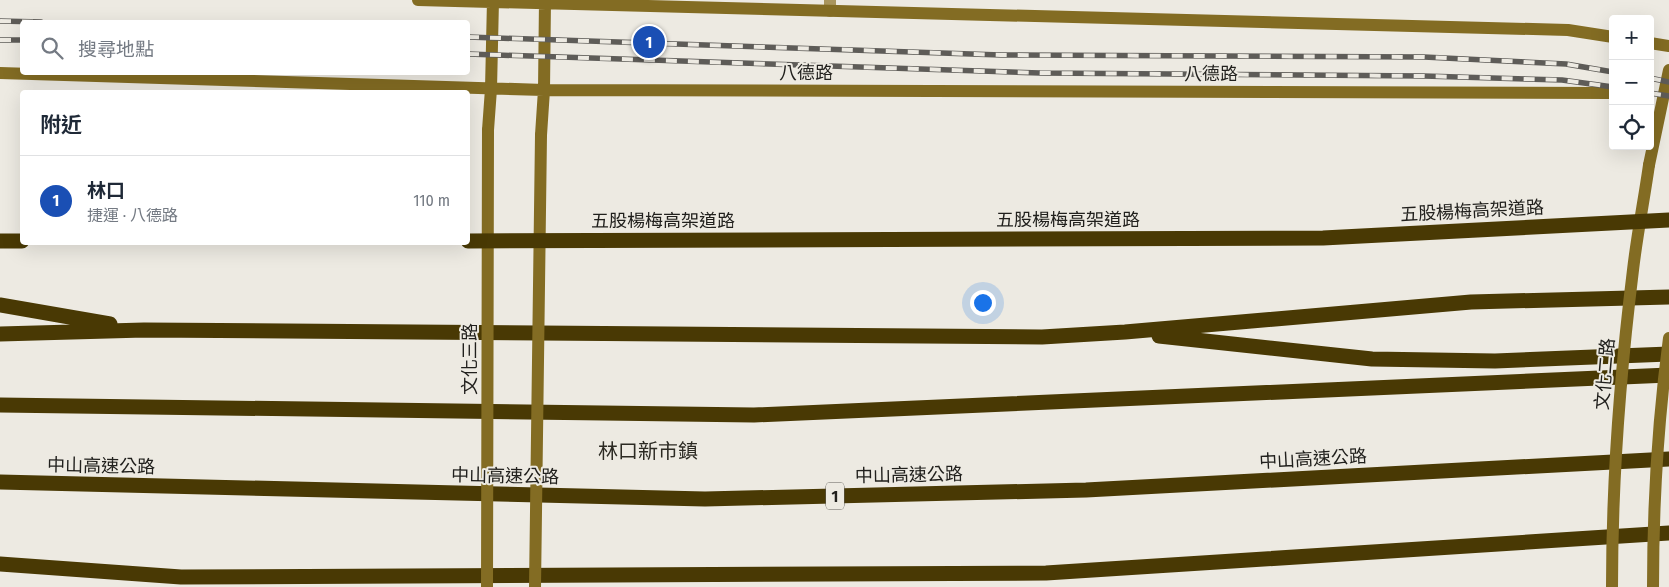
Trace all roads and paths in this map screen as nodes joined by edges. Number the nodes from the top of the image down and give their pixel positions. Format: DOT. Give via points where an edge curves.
graph roads {
  1 [pos="418,0"];
  2 [pos="493,1"];
  3 [pos="545,2"];
  4 [pos="830,5"];
  5 [pos="1609,36"];
  6 [pos="1654,44"];
  7 [pos="1669,46"];
  8 [pos="1669,70"];
  9 [pos="0,74"];
  10 [pos="20,75"];
  11 [pos="33,75"];
  12 [pos="491,89"];
  13 [pos="544,90"];
  14 [pos="1609,93"];
  15 [pos="1666,93"];
  16 [pos="1669,220"];
  17 [pos="0,241"];
  18 [pos="20,241"];
  19 [pos="470,241"];
  20 [pos="1669,297"];
  21 [pos="0,305"];
  22 [pos="144,330"];
  23 [pos="1125,332"];
  24 [pos="0,334"];
  25 [pos="1669,338"];
  26 [pos="1669,354"];
  27 [pos="1669,375"];
  28 [pos="0,405"];
  29 [pos="1669,459"];
  30 [pos="0,482"];
  31 [pos="1669,533"];
  32 [pos="0,564"];
  33 [pos="487,587"];
  34 [pos="535,587"];
  35 [pos="1612,587"];
  36 [pos="1653,587"];
  1 -- 2 [label="street"];
  2 -- 3 [label="street"];
  2 -- 12 [label="street, 文化三路"];
  3 -- 4 [label="street"];
  3 -- 13 [label="street"];
  4 -- 5 [label="street" via="1568,30"];
  6 -- 7 [label="street"];
  8 -- 15 [label="street, 文化二路"];
  9 -- 10 [label="street, 八德路"];
  11 -- 12 [label="street, 八德路"];
  12 -- 13 [label="street, 八德路"];
  12 -- 33 [label="street, 文化三路, bridge" via="488,130"];
  13 -- 14 [label="street, 八德路"];
  13 -- 34 [label="street, bridge"];
  15 -- 35 [label="street, 文化二路, bridge" via="1649,165 1633,268 1620,392 1612,526"];
  16 -- 19 [label="highway, 五股楊梅高架道路, bridge" via="1323,238"];
  17 -- 18 [label="highway"];
  20 -- 23 [label="highway" via="1471,302"];
  21 -- 22 [label="highway"];
  22 -- 23 [label="highway" via="1032,337"];
  22 -- 24 [label="highway"];
  23 -- 26 [label="highway" via="1372,359 1495,361"];
  25 -- 36 [label="street, bridge" via="1662,389 1653,523"];
  27 -- 28 [label="highway" via="754,415"];
  29 -- 30 [label="highway, 中山高速公路 / 1" via="1086,490 705,499"];
  31 -- 32 [label="highway" via="1046,574 181,577"];
}
